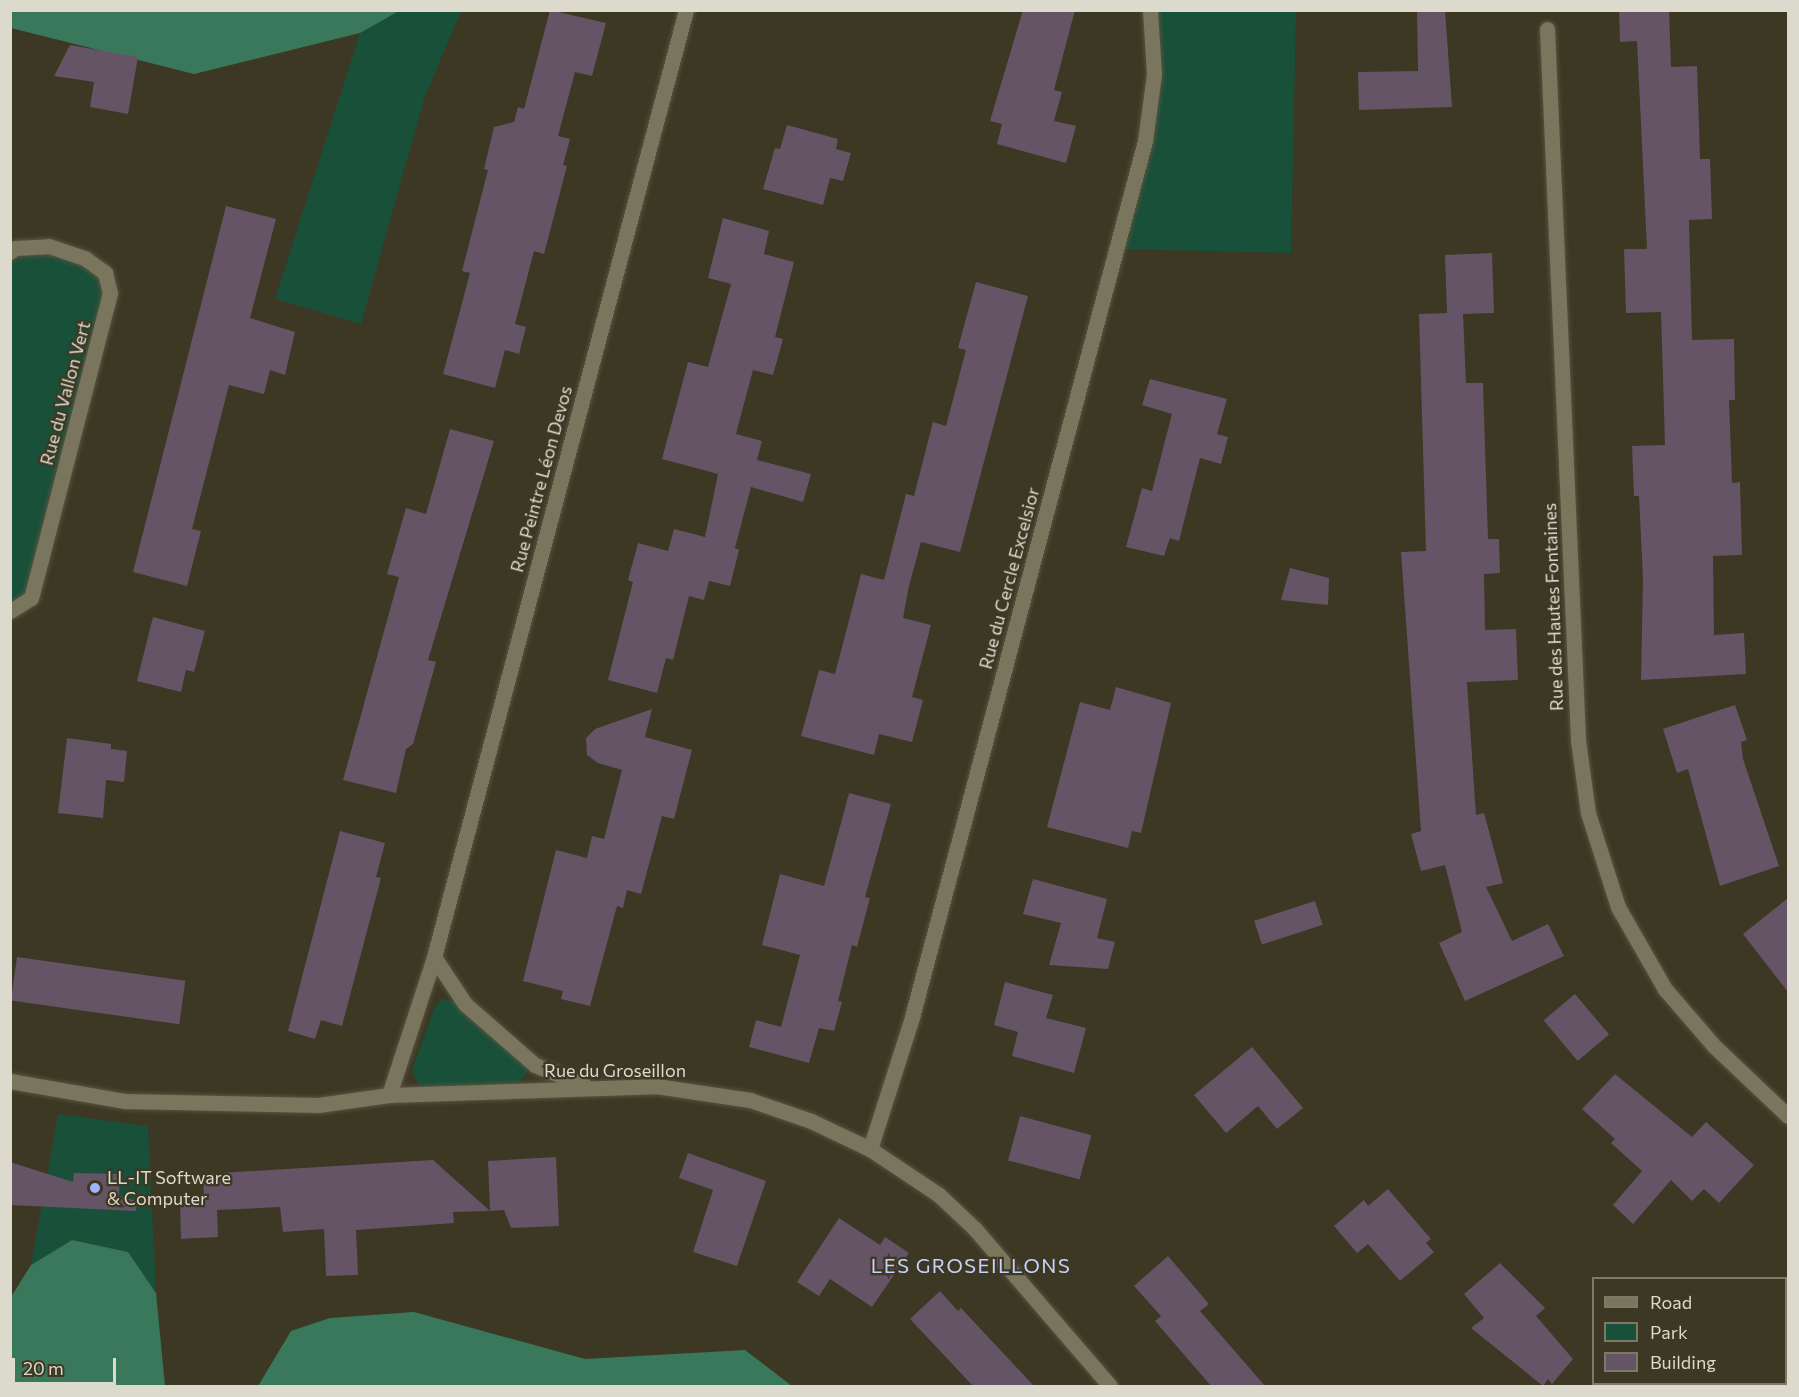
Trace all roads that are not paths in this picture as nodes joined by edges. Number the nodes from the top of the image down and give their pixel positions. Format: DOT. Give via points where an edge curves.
graph roads {
  1 [pos="686,10"];
  2 [pos="1150,10"];
  3 [pos="1547,29"];
  4 [pos="10,252"];
  5 [pos="10,611"];
  6 [pos="434,957"];
  7 [pos="10,1081"];
  8 [pos="593,1088"];
  9 [pos="389,1095"];
  10 [pos="1788,1116"];
  11 [pos="870,1149"];
  12 [pos="1110,1386"];
  1 -- 6 [label="street, Rue Peintre Léon Devos"];
  2 -- 11 [label="street, Rue du Cercle Excelsior" via="1154,74 1145,141 912,1017"];
  3 -- 10 [label="street, Rue des Hautes Fontaines" via="1578,740 1588,813 1618,907 1665,989 1714,1046"];
  4 -- 5 [label="street, Rue du Vallon Vert" via="15,248 49,246 86,259 105,273 110,293 31,598"];
  6 -- 8 [label="street" via="465,1004 535,1065"];
  6 -- 9 [label="street, Rue Peintre Léon Devos"];
  7 -- 9 [label="street, Rue du Groseillon" via="125,1101 318,1105"];
  8 -- 9 [label="street, Rue du Groseillon"];
  8 -- 11 [label="street, Rue du Groseillon" via="666,1087 750,1100 811,1121"];
  11 -- 12 [label="street, Rue du Groseillon" via="931,1189 975,1229"];
}
